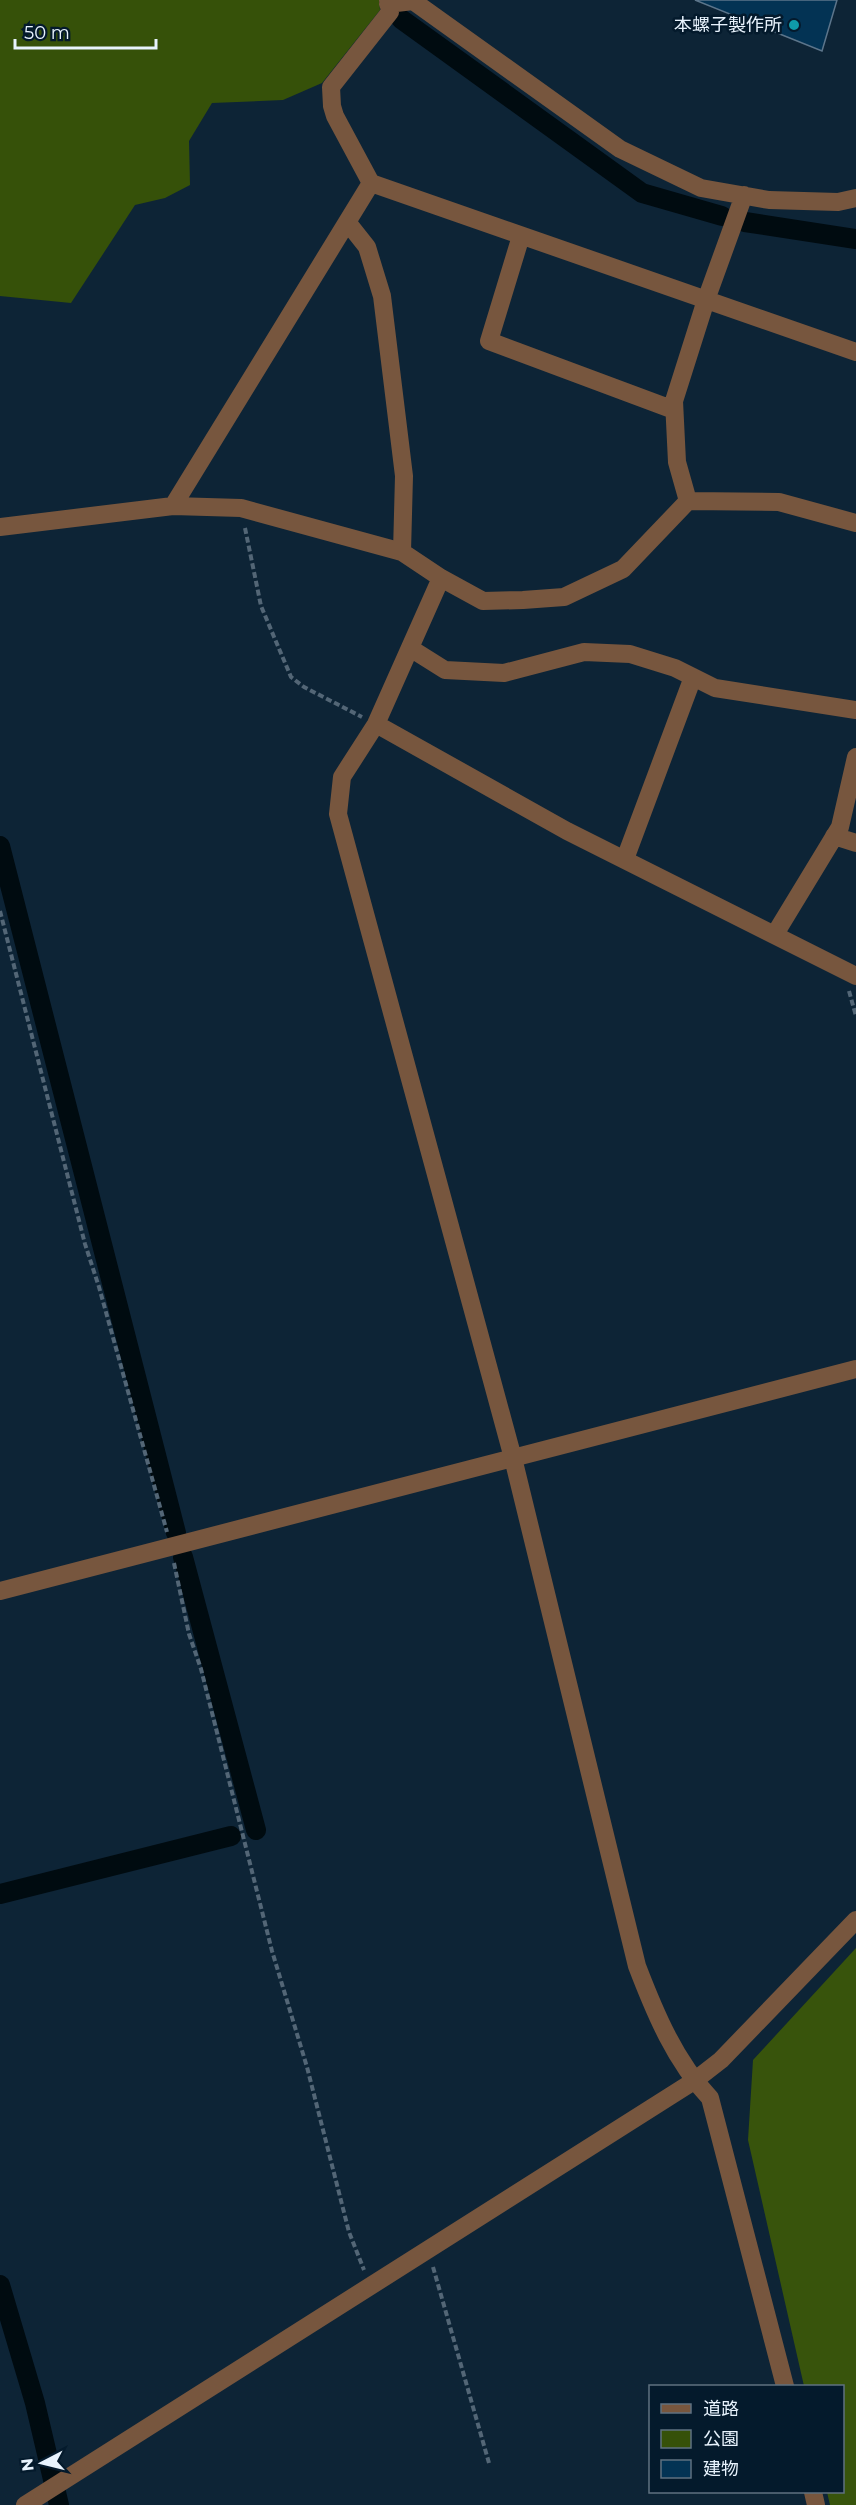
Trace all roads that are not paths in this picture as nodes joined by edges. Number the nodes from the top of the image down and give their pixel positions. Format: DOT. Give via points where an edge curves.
graph roads {
  1 [pos="388,2"];
  2 [pos="371,183"];
  3 [pos="744,195"];
  4 [pos="856,198"];
  5 [pos="348,223"];
  6 [pos="521,236"];
  7 [pos="706,300"];
  8 [pos="856,352"];
  9 [pos="674,410"];
  10 [pos="688,501"];
  11 [pos="173,506"];
  12 [pos="856,524"];
  13 [pos="0,527"];
  14 [pos="402,552"];
  15 [pos="441,578"];
  16 [pos="410,648"];
  17 [pos="693,677"];
  18 [pos="856,710"];
  19 [pos="376,724"];
  20 [pos="856,757"];
  21 [pos="834,836"];
  22 [pos="856,843"];
  23 [pos="625,859"];
  24 [pos="775,934"];
  25 [pos="856,976"];
  26 [pos="856,1369"];
  27 [pos="513,1458"];
  28 [pos="0,1591"];
  29 [pos="856,1920"];
  30 [pos="694,2081"];
  31 [pos="785,2385"];
  32 [pos="25,2505"];
  1 -- 2 [label="street" via="390,12 331,87 335,116"];
  1 -- 3 [label="street" via="413,1 620,149 701,188"];
  2 -- 5 [label="street"];
  2 -- 6 [label="street"];
  3 -- 4 [label="street" via="769,200 838,202"];
  3 -- 7 [label="street"];
  5 -- 11 [label="street"];
  5 -- 14 [label="street" via="367,247 382,296 404,476"];
  6 -- 7 [label="street"];
  6 -- 9 [label="street" via="489,341"];
  7 -- 8 [label="street"];
  7 -- 9 [label="street"];
  9 -- 10 [label="street" via="677,462"];
  10 -- 12 [label="street" via="779,502"];
  10 -- 15 [label="street" via="623,569 564,597 483,601"];
  11 -- 13 [label="street"];
  11 -- 14 [label="street" via="241,508"];
  14 -- 15 [label="street"];
  15 -- 16 [label="street"];
  16 -- 17 [label="street" via="446,669 504,673 584,652 630,654"];
  16 -- 19 [label="street"];
  17 -- 18 [label="street" via="715,688"];
  17 -- 23 [label="street"];
  19 -- 23 [label="street" via="567,831"];
  19 -- 27 [label="street" via="342,777 338,814"];
  20 -- 21 [label="street" via="840,827"];
  21 -- 22 [label="street"];
  21 -- 24 [label="street"];
  23 -- 24 [label="street"];
  24 -- 25 [label="street"];
  26 -- 27 [label="street"];
  27 -- 28 [label="street"];
  27 -- 30 [label="street" via="637,1966 655,2014"];
  29 -- 30 [label="street" via="721,2060"];
  30 -- 31 [label="street" via="710,2098"];
  30 -- 32 [label="street"];
}
